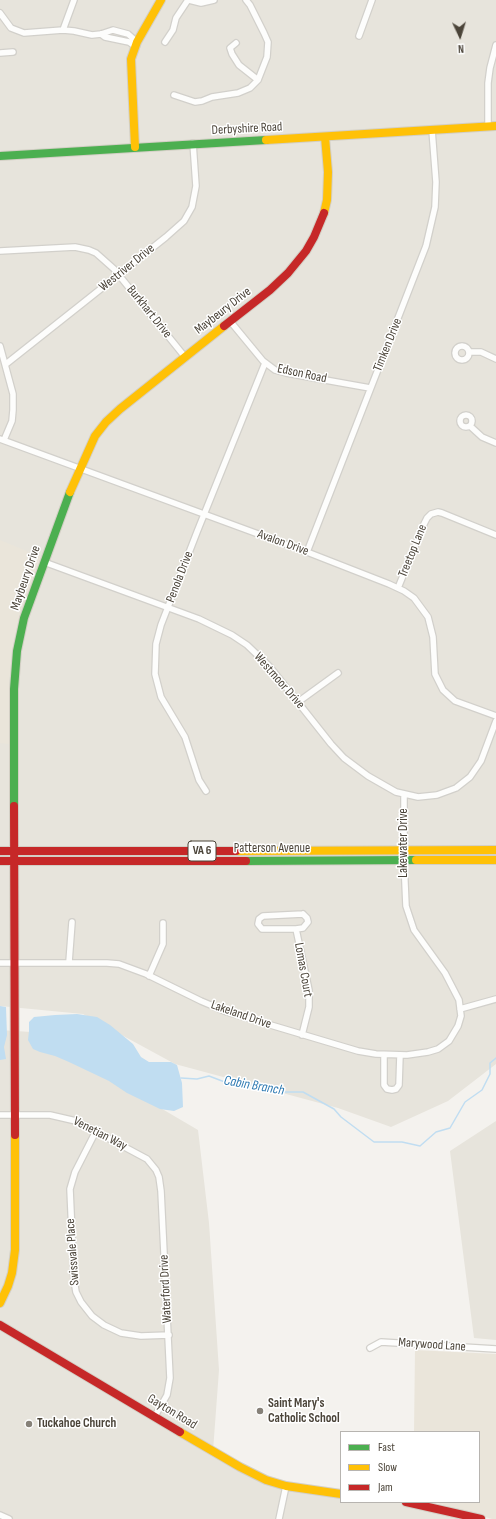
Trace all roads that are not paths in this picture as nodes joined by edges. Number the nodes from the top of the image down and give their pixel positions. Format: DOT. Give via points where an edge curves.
graph roads {
  1 [pos="74,0"];
  2 [pos="161,0"];
  3 [pos="188,0"];
  4 [pos="214,0"];
  5 [pos="246,0"];
  6 [pos="372,0"];
  7 [pos="0,13"];
  8 [pos="63,30"];
  9 [pos="359,36"];
  10 [pos="165,42"];
  11 [pos="236,43"];
  12 [pos="137,44"];
  13 [pos="496,46"];
  14 [pos="13,52"];
  15 [pos="0,53"];
  16 [pos="258,80"];
  17 [pos="174,95"];
  18 [pos="492,126"];
  19 [pos="432,130"];
  20 [pos="325,137"];
  21 [pos="193,143"];
  22 [pos="135,147"];
  23 [pos="0,156"];
  24 [pos="0,251"];
  25 [pos="119,274"];
  26 [pos="230,321"];
  27 [pos="0,346"];
  28 [pos="469,352"];
  29 [pos="185,357"];
  30 [pos="496,359"];
  31 [pos="265,363"];
  32 [pos="6,364"];
  33 [pos="370,388"];
  34 [pos="470,426"];
  35 [pos="2,440"];
  36 [pos="496,443"];
  37 [pos="79,468"];
  38 [pos="204,514"];
  39 [pos="496,535"];
  40 [pos="307,552"];
  41 [pos="44,562"];
  42 [pos="398,588"];
  43 [pos="168,607"];
  44 [pos="338,673"];
  45 [pos="298,702"];
  46 [pos="496,716"];
  47 [pos="496,721"];
  48 [pos="206,791"];
  49 [pos="404,794"];
  50 [pos="404,850"];
  51 [pos="496,850"];
  52 [pos="0,851"];
  53 [pos="15,851"];
  54 [pos="404,860"];
  55 [pos="496,860"];
  56 [pos="0,861"];
  57 [pos="15,861"];
  58 [pos="72,922"];
  59 [pos="163,922"];
  60 [pos="296,929"];
  61 [pos="15,962"];
  62 [pos="69,962"];
  63 [pos="0,963"];
  64 [pos="149,976"];
  65 [pos="496,999"];
  66 [pos="460,1009"];
  67 [pos="302,1035"];
  68 [pos="384,1054"];
  69 [pos="400,1055"];
  70 [pos="0,1115"];
  71 [pos="15,1115"];
  72 [pos="96,1130"];
  73 [pos="150,1161"];
  74 [pos="0,1303"];
  75 [pos="0,1325"];
  76 [pos="169,1335"];
  77 [pos="370,1348"];
  78 [pos="496,1349"];
  79 [pos="155,1416"];
  80 [pos="286,1486"];
  81 [pos="340,1494"];
  82 [pos="410,1503"];
  83 [pos="0,1515"];
  84 [pos="462,1517"];
  85 [pos="9,1519"];
  86 [pos="279,1519"];
  87 [pos="481,1519"];
  1 -- 8 [label="street"];
  2 -- 12 [label="street"];
  3 -- 4 [label="street" via="201,3"];
  3 -- 10 [label="street"];
  5 -- 16 [label="street" via="268,42 267,57"];
  6 -- 9 [label="street"];
  7 -- 8 [label="street" via="12,28 25,33"];
  8 -- 12 [label="street" via="101,34"];
  11 -- 16 [label="street" via="230,48 232,54 239,65"];
  12 -- 22 [label="street" via="131,59 130,75"];
  13 -- 18 [label="street" via="488,83"];
  14 -- 15 [label="street"];
  16 -- 17 [label="street" via="250,88 238,93 212,97 202,102"];
  18 -- 19 [label="street, Derbyshire Road"];
  19 -- 20 [label="street, Derbyshire Road"];
  19 -- 33 [label="street, Timken Drive" via="436,182 431,227 423,258"];
  20 -- 21 [label="street, Derbyshire Road"];
  20 -- 26 [label="street, Maybeury Drive" via="327,200 314,237 288,273"];
  21 -- 22 [label="street, Derbyshire Road"];
  21 -- 25 [label="street, Westriver Drive" via="196,186 194,202 189,213 179,226"];
  22 -- 23 [label="street, Derbyshire Road"];
  24 -- 25 [label="street, Burkhart Drive" via="80,248 100,256"];
  25 -- 29 [label="street, Burkhart Drive"];
  25 -- 32 [label="street, Westriver Drive"];
  26 -- 29 [label="street, Maybeury Drive"];
  26 -- 31 [label="street, Edson Road"];
  27 -- 32 [label="street"];
  28 -- 30 [label="street" via="481,352"];
  29 -- 37 [label="street, Maybeury Drive" via="106,422 89,446"];
  31 -- 33 [label="street, Edson Road" via="275,370 286,373"];
  31 -- 38 [label="street, Penola Drive"];
  32 -- 35 [label="street" via="14,410 10,428"];
  33 -- 40 [label="street, Timken Drive"];
  34 -- 36 [label="street" via="482,437"];
  35 -- 37 [label="street, Avalon Drive"];
  37 -- 38 [label="street, Avalon Drive"];
  37 -- 41 [label="street, Maybeury Drive"];
  38 -- 40 [label="street, Avalon Drive"];
  38 -- 43 [label="street, Penola Drive"];
  39 -- 42 [label="street, Treetop Lane" via="442,513 431,514 424,524"];
  40 -- 42 [label="street, Avalon Drive"];
  41 -- 43 [label="street, Westmoor Drive"];
  41 -- 53 [label="street, Maybeury Drive" via="24,618 16,666"];
  42 -- 46 [label="street, Avalon Drive" via="414,598 428,617 433,637 435,674 442,690 455,701"];
  43 -- 45 [label="street, Westmoor Drive" via="216,626 247,645 270,667"];
  43 -- 48 [label="street, Penola Drive" via="156,644 155,674 161,697 185,737 199,780"];
  44 -- 45 [label="street"];
  45 -- 49 [label="street, Westmoor Drive" via="344,758 373,779"];
  47 -- 49 [label="street, Lakewater Drive" via="481,762 470,777 456,788 437,795 418,797"];
  49 -- 50 [label="street, Lakewater Drive"];
  50 -- 51 [label="street, Patterson Avenue / VA 6"];
  50 -- 53 [label="street, Patterson Avenue / VA 6"];
  50 -- 54 [label="street, Lakewater Drive"];
  52 -- 53 [label="street, Patterson Avenue / VA 6"];
  53 -- 57 [label="street, Maybeury Drive"];
  54 -- 55 [label="street, Patterson Avenue / VA 6"];
  54 -- 57 [label="street, Patterson Avenue / VA 6"];
  54 -- 66 [label="street, Lakewater Drive" via="406,906 414,930 445,973 459,1000"];
  56 -- 57 [label="street, Patterson Avenue / VA 6"];
  57 -- 61 [label="street, Maybeury Drive"];
  58 -- 62 [label="street"];
  59 -- 64 [label="street" via="163,944"];
  60 -- 60 [label="street, Lomas Court" via="307,925 307,918 303,914 262,916 258,921 258,926 262,929"];
  60 -- 67 [label="street, Lomas Court" via="309,990 309,1007"];
  61 -- 62 [label="street, Lakeland Drive"];
  61 -- 63 [label="street, Lakeland Drive"];
  61 -- 71 [label="street, Maybeury Drive"];
  62 -- 64 [label="street, Lakeland Drive" via="119,964"];
  64 -- 67 [label="street, Lakeland Drive" via="227,1012"];
  65 -- 66 [label="street"];
  66 -- 69 [label="street, Lakeland Drive" via="458,1026 449,1041 428,1052"];
  67 -- 68 [label="street, Lakeland Drive" via="358,1051"];
  68 -- 69 [label="street, Lakeland Drive"];
  68 -- 69 [label="street" via="384,1085 392,1090 399,1085"];
  70 -- 71 [label="street, Venetian Way"];
  71 -- 72 [label="street, Venetian Way" via="61,1117"];
  71 -- 74 [label="street, Maybeury Drive" via="14,1260 8,1286"];
  72 -- 73 [label="street, Venetian Way"];
  72 -- 76 [label="street, Swissvale Place" via="74,1172 70,1189 76,1292 92,1316 121,1333 141,1336"];
  73 -- 76 [label="street, Waterford Drive" via="159,1177 161,1191"];
  75 -- 79 [label="street, Gayton Road"];
  76 -- 79 [label="street, Waterford Drive" via="170,1384"];
  77 -- 78 [label="street, Marywood Lane" via="381,1342"];
  79 -- 80 [label="street, Gayton Road" via="240,1467 266,1480"];
  80 -- 81 [label="street, Gayton Road"];
  80 -- 86 [label="street"];
  82 -- 84 [label="street"];
  83 -- 85 [label="street"];
  84 -- 87 [label="street"];
}
